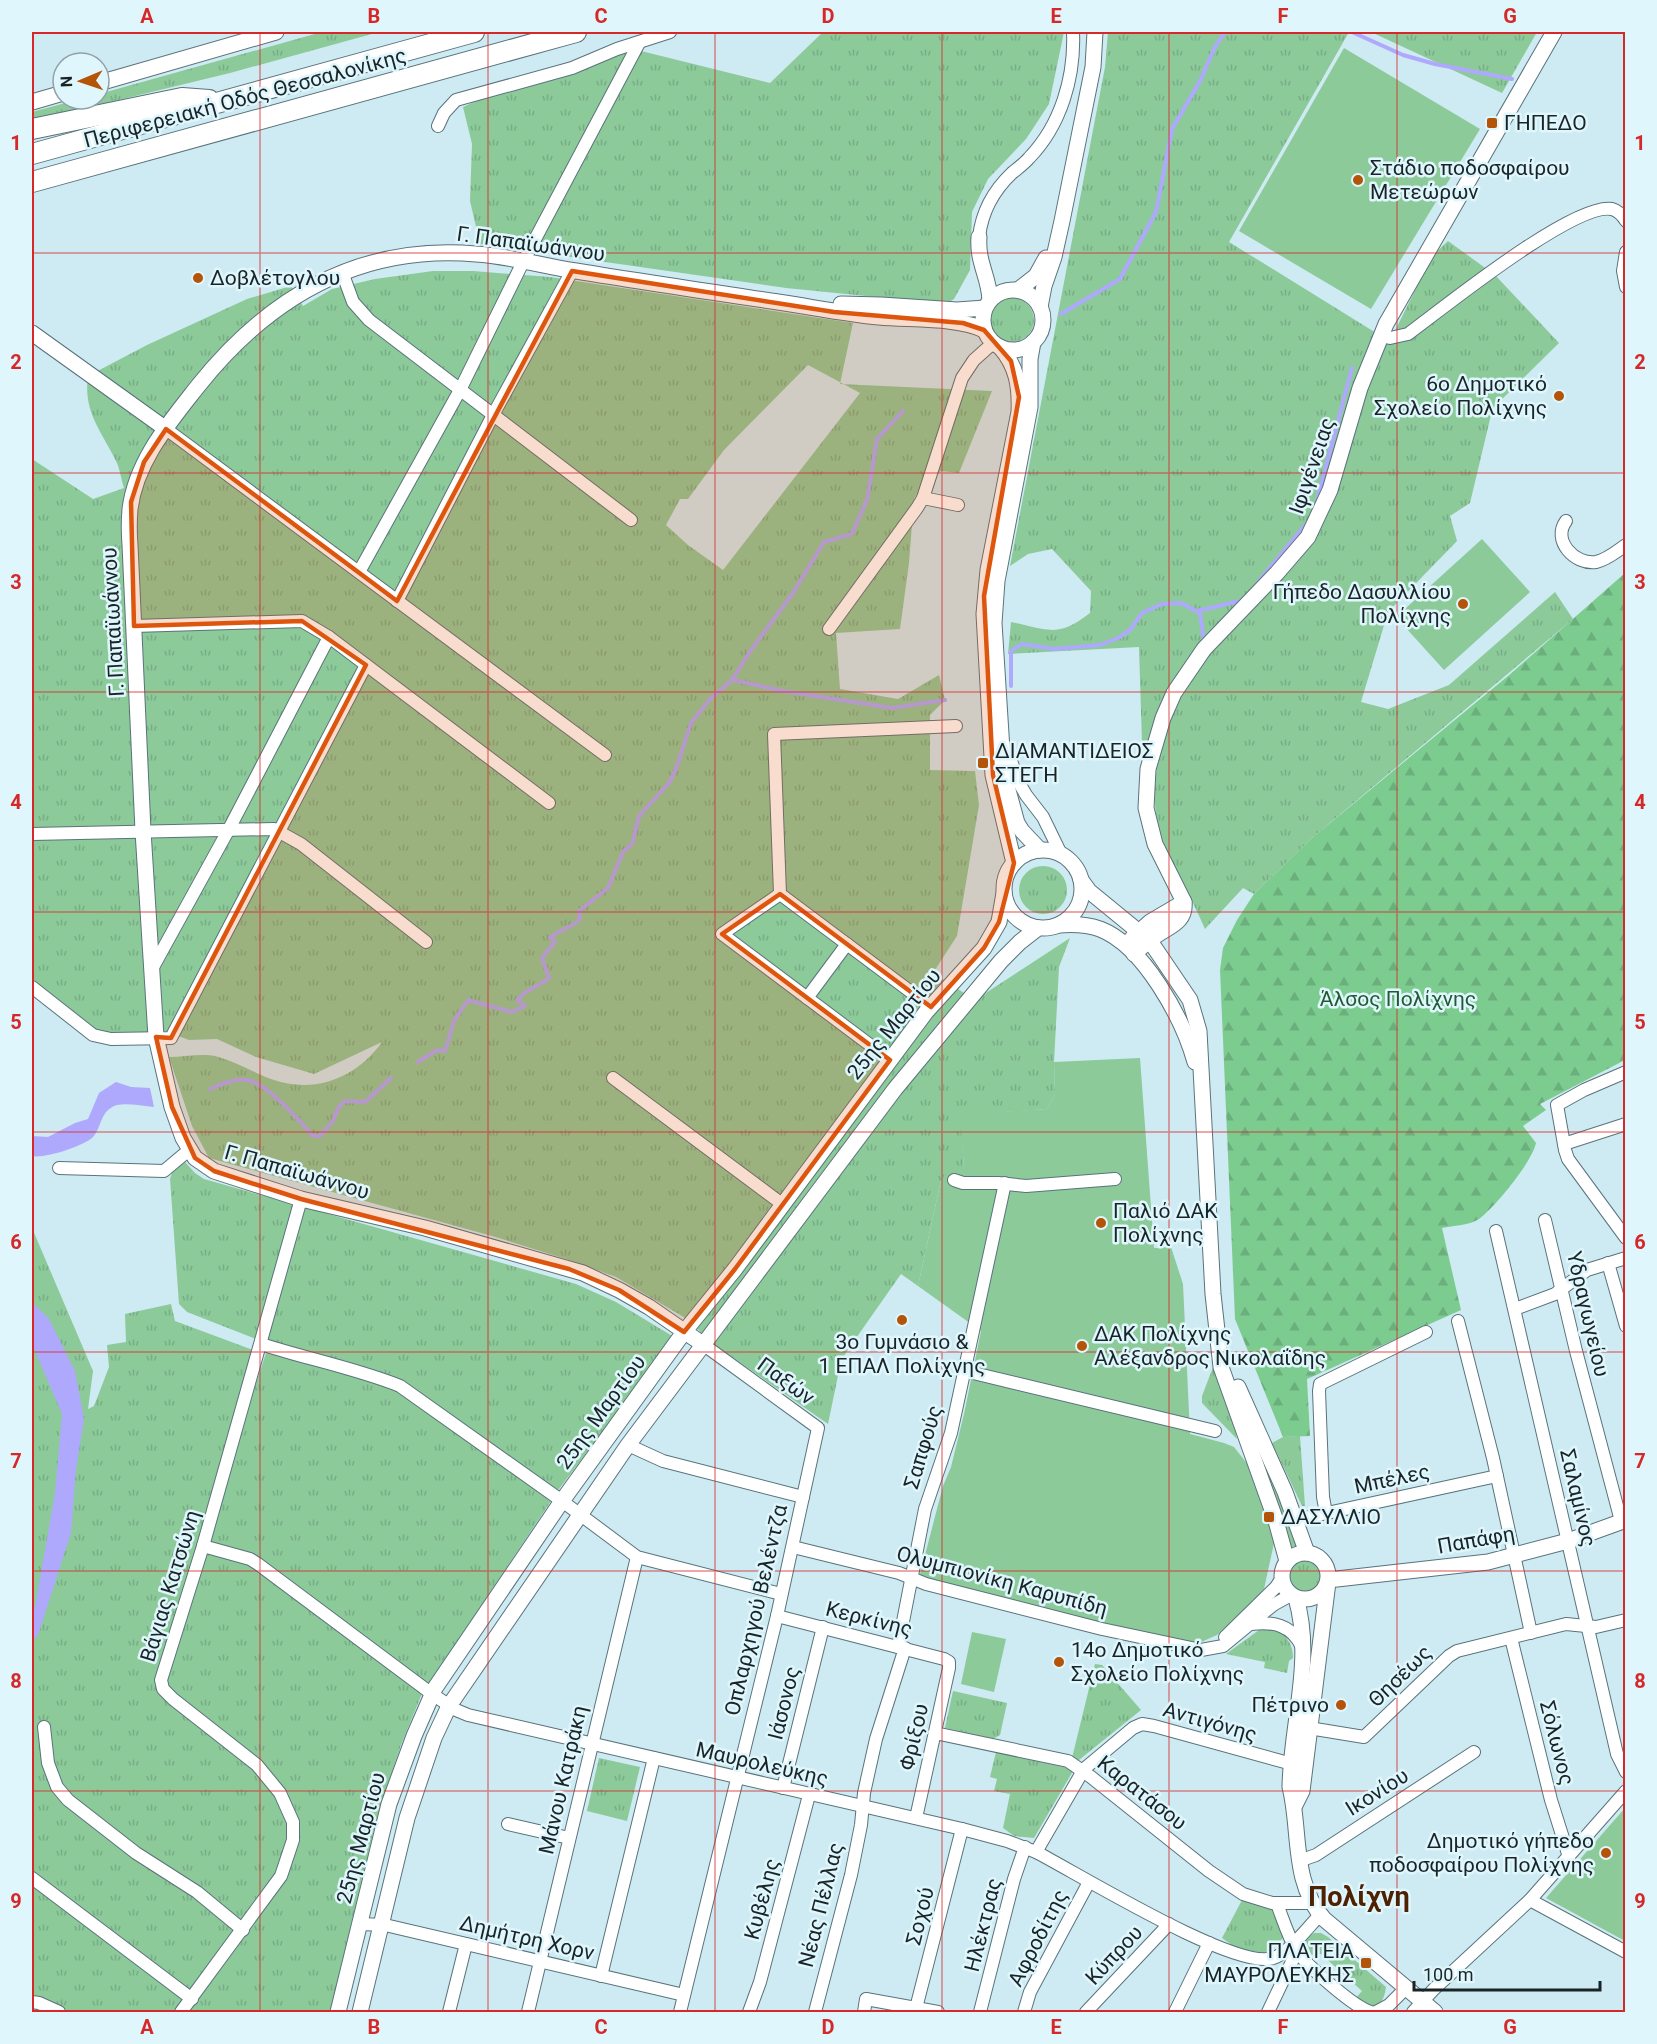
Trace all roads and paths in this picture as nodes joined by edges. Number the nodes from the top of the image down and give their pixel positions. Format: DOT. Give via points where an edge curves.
graph roads {
  1 [pos="276,32"];
  2 [pos="474,32"];
  3 [pos="576,32"];
  4 [pos="670,32"];
  5 [pos="1073,32"];
  6 [pos="1095,32"];
  7 [pos="1554,32"];
  8 [pos="639,43"];
  9 [pos="111,80"];
  10 [pos="51,96"];
  11 [pos="32,102"];
  12 [pos="221,102"];
  13 [pos="438,126"];
  14 [pos="32,129"];
  15 [pos="32,154"];
  16 [pos="32,182"];
  17 [pos="1626,221"];
  18 [pos="979,237"];
  19 [pos="1057,240"];
  20 [pos="1626,252"];
  21 [pos="523,262"];
  22 [pos="572,271"];
  23 [pos="342,272"];
  24 [pos="1626,287"];
  25 [pos="1014,290"];
  26 [pos="988,304"];
  27 [pos="799,305"];
  28 [pos="1040,307"];
  29 [pos="984,330"];
  30 [pos="32,333"];
  31 [pos="1381,336"];
  32 [pos="1033,342"];
  33 [pos="997,345"];
  34 [pos="460,390"];
  35 [pos="493,414"];
  36 [pos="166,429"];
  37 [pos="923,498"];
  38 [pos="958,505"];
  39 [pos="631,520"];
  40 [pos="1566,521"];
  41 [pos="1626,545"];
  42 [pos="359,572"];
  43 [pos="397,602"];
  44 [pos="134,626"];
  45 [pos="829,629"];
  46 [pos="329,637"];
  47 [pos="366,665"];
  48 [pos="1000,723"];
  49 [pos="956,726"];
  50 [pos="605,755"];
  51 [pos="549,803"];
  52 [pos="229,829"];
  53 [pos="143,831"];
  54 [pos="281,831"];
  55 [pos="32,834"];
  56 [pos="1040,850"];
  57 [pos="1061,854"];
  58 [pos="1014,864"];
  59 [pos="1081,880"];
  60 [pos="780,894"];
  61 [pos="1004,894"];
  62 [pos="1059,925"];
  63 [pos="1038,928"];
  64 [pos="1145,936"];
  65 [pos="426,942"];
  66 [pos="847,944"];
  67 [pos="1129,949"];
  68 [pos="151,970"];
  69 [pos="32,987"];
  70 [pos="807,998"];
  71 [pos="931,1007"];
  72 [pos="156,1037"];
  73 [pos="890,1060"];
  74 [pos="1626,1072"];
  75 [pos="612,1078"];
  76 [pos="1203,1091"];
  77 [pos="1626,1124"];
  78 [pos="1564,1144"];
  79 [pos="189,1150"];
  80 [pos="59,1168"];
  81 [pos="1115,1179"];
  82 [pos="954,1180"];
  83 [pos="1005,1184"];
  84 [pos="301,1199"];
  85 [pos="782,1204"];
  86 [pos="1545,1220"];
  87 [pos="1496,1231"];
  88 [pos="1626,1238"];
  89 [pos="1626,1258"];
  90 [pos="1608,1263"];
  91 [pos="1562,1290"];
  92 [pos="1515,1309"];
  93 [pos="1458,1321"];
  94 [pos="1626,1326"];
  95 [pos="684,1332"];
  96 [pos="1426,1332"];
  97 [pos="1220,1340"];
  98 [pos="261,1344"];
  99 [pos="704,1345"];
  100 [pos="965,1371"];
  101 [pos="1215,1431"];
  102 [pos="628,1445"];
  103 [pos="1497,1476"];
  104 [pos="803,1497"];
  105 [pos="562,1501"];
  106 [pos="1326,1513"];
  107 [pos="579,1514"];
  108 [pos="1295,1520"];
  109 [pos="1623,1520"];
  110 [pos="1568,1541"];
  111 [pos="203,1546"];
  112 [pos="792,1547"];
  113 [pos="1307,1552"];
  114 [pos="1514,1556"];
  115 [pos="637,1557"];
  116 [pos="1287,1561"];
  117 [pos="1282,1578"];
  118 [pos="912,1579"];
  119 [pos="1328,1581"];
  120 [pos="781,1594"];
  121 [pos="1294,1596"];
  122 [pos="777,1616"];
  123 [pos="1626,1620"];
  124 [pos="1251,1624"];
  125 [pos="1587,1626"];
  126 [pos="823,1628"];
  127 [pos="1531,1633"];
  128 [pos="1511,1638"];
  129 [pos="902,1647"];
  130 [pos="1201,1650"];
  131 [pos="1304,1652"];
  132 [pos="950,1664"];
  133 [pos="432,1694"];
  134 [pos="449,1706"];
  135 [pos="44,1727"];
  136 [pos="1309,1728"];
  137 [pos="935,1733"];
  138 [pos="592,1744"];
  139 [pos="1474,1752"];
  140 [pos="654,1758"];
  141 [pos="1292,1764"];
  142 [pos="1083,1771"];
  143 [pos="1626,1772"];
  144 [pos="737,1778"];
  145 [pos="783,1788"];
  146 [pos="1626,1791"];
  147 [pos="809,1795"];
  148 [pos="1294,1805"];
  149 [pos="863,1807"];
  150 [pos="916,1818"];
  151 [pos="508,1824"];
  152 [pos="962,1829"];
  153 [pos="569,1838"];
  154 [pos="1031,1849"];
  155 [pos="1569,1857"];
  156 [pos="1299,1861"];
  157 [pos="32,1878"];
  158 [pos="1089,1882"];
  159 [pos="1530,1900"];
  160 [pos="1276,1904"];
  161 [pos="1317,1909"];
  162 [pos="360,1924"];
  163 [pos="1169,1924"];
  164 [pos="381,1925"];
  165 [pos="243,1930"];
  166 [pos="1209,1943"];
  167 [pos="466,1944"];
  168 [pos="1295,1947"];
  169 [pos="1626,1952"];
  170 [pos="540,1962"];
  171 [pos="602,1976"];
  172 [pos="1406,1988"];
  173 [pos="684,1995"];
  174 [pos="192,1999"];
  175 [pos="32,2002"];
  176 [pos="1418,2007"];
  177 [pos="916,2010"];
  178 [pos="59,2013"];
  179 [pos="181,2013"];
  180 [pos="338,2013"];
  181 [pos="360,2013"];
  182 [pos="449,2013"];
  183 [pos="528,2013"];
  184 [pos="680,2013"];
  185 [pos="749,2013"];
  186 [pos="815,2013"];
  187 [pos="864,2013"];
  188 [pos="938,2013"];
  189 [pos="980,2013"];
  190 [pos="1024,2013"];
  191 [pos="1086,2013"];
  192 [pos="1175,2013"];
  193 [pos="1268,2013"];
  194 [pos="1373,2013"];
  195 [pos="1435,2013"];
  1 -- 9 [label="street"];
  2 -- 12 [label="highway, Περιφερειακή Οδός Θεσσαλονίκης"];
  3 -- 16 [label="highway, Περιφερειακή Οδός Θεσσαλονίκης"];
  4 -- 8 [label="street"];
  5 -- 18 [label="street" via="1065,95 1054,125 1029,159 990,199"];
  6 -- 19 [label="street" via="1093,67"];
  7 -- 31 [label="street, Ιφιγένειας"];
  8 -- 13 [label="street" via="572,68 456,100 444,112"];
  8 -- 21 [label="street"];
  10 -- 11 [label="street"];
  12 -- 14 [label="highway" via="182,98"];
  12 -- 15 [label="highway, Περιφερειακή Οδός Θεσσαλονίκης"];
  17 -- 31 [label="street" via="1623,215 1606,209 1555,229 1408,334"];
  18 -- 25 [label="street" via="993,272"];
  18 -- 26 [label="street" via="978,256 988,283"];
  19 -- 25 [label="street" via="1036,276"];
  19 -- 28 [label="street"];
  20 -- 24 [label="street"];
  21 -- 22 [label="street, Γ. Παπαϊωάννου"];
  21 -- 23 [label="street, Γ. Παπαϊωάννου" via="491,255 442,253 391,258"];
  21 -- 34 [label="street"];
  22 -- 27 [label="street, Γ. Παπαϊωάννου"];
  22 -- 35 [label="street"];
  23 -- 34 [label="street" via="349,294 362,313"];
  23 -- 36 [label="street, Γ. Παπαϊωάννου" via="294,297 255,326 212,369"];
  25 -- 26 [label="street" via="999,293"];
  25 -- 28 [label="street" via="1031,296"];
  26 -- 27 [label="street" via="963,310"];
  26 -- 29 [label="street" via="983,315"];
  27 -- 29 [label="street, Γ. Παπαϊωάννου" via="834,312 963,323"];
  28 -- 32 [label="street" via="1041,330"];
  29 -- 33 [label="street"];
  30 -- 36 [label="street"];
  31 -- 64 [label="street, Ιφιγένειας" via="1360,388 1330,490 1311,531 1283,567 1204,649 1174,693 1158,730 1147,777 1147,816 1159,853 1184,902"];
  32 -- 33 [label="street" via="1017,350"];
  32 -- 48 [label="street" via="1030,407 995,592"];
  33 -- 37 [label="street" via="974,360 962,378"];
  33 -- 58 [label="street" via="1016,372 1019,412 986,583 984,636 993,775"];
  34 -- 35 [label="street"];
  34 -- 42 [label="street"];
  35 -- 39 [label="street"];
  35 -- 43 [label="street"];
  36 -- 42 [label="street"];
  36 -- 44 [label="street, Γ. Παπαϊωάννου" via="142,468 130,512"];
  37 -- 38 [label="street"];
  37 -- 45 [label="street"];
  40 -- 41 [label="street" via="1560,532 1563,542 1569,552 1582,560 1599,561"];
  42 -- 43 [label="street"];
  43 -- 50 [label="street"];
  44 -- 46 [label="street" via="302,621"];
  44 -- 53 [label="street, Γ. Παπαϊωάννου"];
  46 -- 47 [label="street"];
  46 -- 52 [label="street"];
  47 -- 51 [label="street"];
  47 -- 54 [label="street"];
  48 -- 56 [label="street" via="1013,810 1022,831"];
  48 -- 57 [label="street" via="1018,782 1043,817"];
  49 -- 60 [label="street" via="774,734"];
  52 -- 53 [label="street"];
  52 -- 54 [label="street"];
  52 -- 68 [label="street"];
  53 -- 55 [label="street"];
  53 -- 68 [label="street, Γ. Παπαϊωάννου"];
  54 -- 65 [label="street"];
  54 -- 72 [label="street" via="171,1038"];
  56 -- 57 [label="street"];
  56 -- 58 [label="street"];
  57 -- 59 [label="street"];
  58 -- 61 [label="street"];
  59 -- 62 [label="street" via="1082,891 1075,911"];
  59 -- 64 [label="street" via="1089,891"];
  60 -- 66 [label="street"];
  60 -- 70 [label="street" via="722,934"];
  61 -- 63 [label="street" via="1016,917"];
  61 -- 71 [label="street, 25ης Μαρτίου" via="999,922 984,948"];
  62 -- 63 [label="street"];
  62 -- 67 [label="street" via="1100,930"];
  63 -- 99 [label="street, 25ης Μαρτίου" via="1001,961 896,1089"];
  64 -- 67 [label="street, Ιφιγένειας"];
  64 -- 76 [label="street" via="1190,1000 1199,1031"];
  66 -- 70 [label="street"];
  66 -- 71 [label="street"];
  67 -- 76 [label="street" via="1174,1009"];
  68 -- 72 [label="street, Γ. Παπαϊωάννου"];
  69 -- 72 [label="street" via="93,1035 111,1039"];
  70 -- 73 [label="street"];
  71 -- 73 [label="street, 25ης Μαρτίου"];
  72 -- 79 [label="street, Γ. Παπαϊωάννου" via="172,1107"];
  73 -- 85 [label="street, 25ης Μαρτίου"];
  74 -- 78 [label="street" via="1557,1105"];
  75 -- 85 [label="street"];
  76 -- 97 [label="street" via="1213,1294"];
  77 -- 78 [label="street"];
  78 -- 88 [label="street" via="1571,1164"];
  79 -- 80 [label="street" via="164,1171"];
  79 -- 84 [label="street, Γ. Παπαϊωάννου" via="214,1171"];
  81 -- 83 [label="street"];
  82 -- 83 [label="street"];
  83 -- 100 [label="street, Σαπφούς"];
  84 -- 95 [label="street, Γ. Παπαϊωάννου" via="425,1228 569,1269 619,1290"];
  84 -- 98 [label="street, Βάγιας Κατσώνη"];
  85 -- 95 [label="street, 25ης Μαρτίου"];
  86 -- 91 [label="street, Υδραγωγείου"];
  87 -- 92 [label="street, Σαλαμίνος"];
  89 -- 90 [label="street"];
  90 -- 91 [label="street" via="1585,1271"];
  90 -- 94 [label="street"];
  91 -- 92 [label="street"];
  91 -- 109 [label="street, Υδραγωγείου"];
  92 -- 110 [label="street, Σαλαμίνος"];
  93 -- 103 [label="street"];
  95 -- 99 [label="street, Γ. Παπαϊωάννου"];
  95 -- 105 [label="street, 25ης Μαρτίου"];
  96 -- 106 [label="street" via="1320,1384"];
  97 -- 108 [label="street"];
  97 -- 116 [label="street" via="1221,1367"];
  98 -- 105 [label="street" via="400,1386"];
  98 -- 111 [label="street, Βάγιας Κατσώνη"];
  99 -- 102 [label="street, 25ης Μαρτίου"];
  99 -- 104 [label="street, Παξών" via="818,1428"];
  100 -- 101 [label="street"];
  100 -- 118 [label="street, Σαπφούς" via="944,1455 927,1501"];
  102 -- 104 [label="street" via="663,1461"];
  102 -- 107 [label="street, 25ης Μαρτίου"];
  103 -- 106 [label="street, Μπέλες"];
  103 -- 114 [label="street"];
  104 -- 112 [label="street, Οπλαρχηγού Βελέντζα"];
  105 -- 107 [label="street"];
  105 -- 133 [label="street, 25ης Μαρτίου"];
  106 -- 108 [label="street, Μπέλες"];
  107 -- 115 [label="street"];
  107 -- 134 [label="street, 25ης Μαρτίου"];
  108 -- 113 [label="street"];
  109 -- 110 [label="street, Παπάφη"];
  110 -- 114 [label="street, Παπάφη"];
  110 -- 125 [label="street, Σαλαμίνος"];
  111 -- 133 [label="street, Μαυρολεύκης" via="258,1564"];
  111 -- 165 [label="street, Βάγιας Κατσώνη" via="161,1680 163,1689 257,1765 280,1793 293,1822 293,1840 281,1876"];
  112 -- 118 [label="street, Ολυμπιονίκη Καρυπίδη"];
  112 -- 120 [label="street, Οπλαρχηγού Βελέντζα"];
  113 -- 116 [label="street"];
  113 -- 119 [label="street" via="1324,1562"];
  114 -- 119 [label="street, Παπάφη" via="1469,1566"];
  114 -- 127 [label="street"];
  115 -- 120 [label="street"];
  115 -- 138 [label="street, Μάνου Κατράκη"];
  116 -- 117 [label="street"];
  117 -- 121 [label="street"];
  117 -- 130 [label="street" via="1224,1638"];
  118 -- 129 [label="street, Σαπφούς"];
  118 -- 130 [label="street, Ολυμπιονίκη Καρυπίδη" via="1102,1629"];
  119 -- 121 [label="street" via="1316,1597"];
  119 -- 136 [label="street"];
  120 -- 122 [label="street, Οπλαρχηγού Βελέντζα"];
  121 -- 124 [label="street, Ολυμπιονίκη Καρυπίδη" via="1273,1605"];
  121 -- 131 [label="street"];
  122 -- 126 [label="street, Κερκίνης"];
  122 -- 144 [label="street, Οπλαρχηγού Βελέντζα"];
  123 -- 125 [label="street, Θησέως"];
  124 -- 130 [label="street, Ολυμπιονίκη Καρυπίδη" via="1223,1646"];
  124 -- 131 [label="street" via="1286,1627 1298,1638"];
  125 -- 127 [label="street, Θησέως" via="1566,1624"];
  125 -- 143 [label="street, Σαλαμίνος" via="1617,1754"];
  126 -- 129 [label="street, Κερκίνης"];
  126 -- 145 [label="street, Ιάσoνος"];
  127 -- 128 [label="street, Θησέως"];
  128 -- 136 [label="street, Θησέως" via="1454,1653 1364,1737"];
  128 -- 155 [label="street, Σόλωνος"];
  129 -- 132 [label="street, Κερκίνης"];
  129 -- 149 [label="street, Νέας Πέλλας"];
  131 -- 141 [label="street"];
  132 -- 137 [label="street, Φρίξου"];
  133 -- 134 [label="street, Μαυρολεύκης"];
  133 -- 162 [label="street, 25ης Μαρτίου" via="397,1781"];
  134 -- 138 [label="street, Μαυρολεύκης" via="468,1715"];
  134 -- 164 [label="street, 25ης Μαρτίου" via="407,1818"];
  135 -- 165 [label="street" via="48,1763 57,1787 68,1800 135,1853 197,1892"];
  136 -- 148 [label="street" via="1302,1791"];
  137 -- 142 [label="street, Καρατάσου" via="1063,1760"];
  137 -- 150 [label="street, Φρίξου"];
  138 -- 140 [label="street, Μαυρολεύκης"];
  138 -- 153 [label="street, Μάνου Κατράκη"];
  139 -- 156 [label="street, Ικονίου" via="1316,1855"];
  140 -- 144 [label="street, Μαυρολεύκης"];
  140 -- 171 [label="street"];
  141 -- 142 [label="street, Αντιγόνης" via="1142,1724"];
  141 -- 148 [label="street" via="1290,1787"];
  142 -- 154 [label="street, Αντιγόνης"];
  142 -- 160 [label="street, Καρατάσου" via="1227,1884 1249,1897"];
  144 -- 145 [label="street, Μαυρολεύκης"];
  144 -- 173 [label="street, Οπλαρχηγού Βελέντζα"];
  145 -- 147 [label="street, Μαυρολεύκης"];
  146 -- 155 [label="street"];
  147 -- 149 [label="street, Μαυρολεύκης"];
  147 -- 185 [label="street, Κυβέλης"];
  148 -- 156 [label="street"];
  149 -- 150 [label="street, Μαυρολεύκης"];
  149 -- 186 [label="street, Νέας Πέλλας" via="846,1894"];
  150 -- 152 [label="street, Μαυρολεύκης"];
  151 -- 153 [label="street"];
  152 -- 154 [label="street, Μαυρολεύκης"];
  152 -- 177 [label="street, Σοχού"];
  153 -- 170 [label="street, Μάνου Κατράκη"];
  154 -- 158 [label="street, Μαυρολεύκης"];
  154 -- 189 [label="street, Ηλέκτρας" via="1012,1886"];
  155 -- 159 [label="street"];
  156 -- 161 [label="street"];
  157 -- 174 [label="street"];
  158 -- 163 [label="street, Μαυρολεύκης"];
  158 -- 190 [label="street, Αφροδίτης" via="1030,1992"];
  159 -- 169 [label="street"];
  159 -- 176 [label="street"];
  160 -- 161 [label="street, Καρατάσου"];
  160 -- 168 [label="street"];
  161 -- 168 [label="street, Μαυρολεύκης"];
  161 -- 172 [label="street"];
  162 -- 164 [label="street, Δημήτρη Χορν"];
  162 -- 180 [label="street, 25ης Μαρτίου"];
  163 -- 166 [label="street, Μαυρολεύκης"];
  163 -- 191 [label="street, Κύπρου"];
  164 -- 167 [label="street, Δημήτρη Χορν"];
  164 -- 181 [label="street, 25ης Μαρτίου"];
  165 -- 174 [label="street, Βάγιας Κατσώνη"];
  166 -- 168 [label="street, Μαυρολεύκης" via="1264,1960"];
  166 -- 192 [label="street"];
  167 -- 170 [label="street, Δημήτρη Χορν"];
  167 -- 182 [label="street"];
  168 -- 193 [label="street"];
  168 -- 194 [label="street" via="1358,2007"];
  170 -- 171 [label="street, Δημήτρη Χορν"];
  170 -- 183 [label="street, Μάνου Κατράκη"];
  171 -- 173 [label="street, Δημήτρη Χορν"];
  172 -- 176 [label="street"];
  172 -- 194 [label="street" via="1389,2005"];
  173 -- 184 [label="street, Οπλαρχηγού Βελέντζα"];
  174 -- 179 [label="street, Βάγιας Κατσώνη"];
  175 -- 178 [label="street"];
  176 -- 195 [label="street"];
  177 -- 187 [label="street" via="866,1999"];
  177 -- 188 [label="street"];
}
